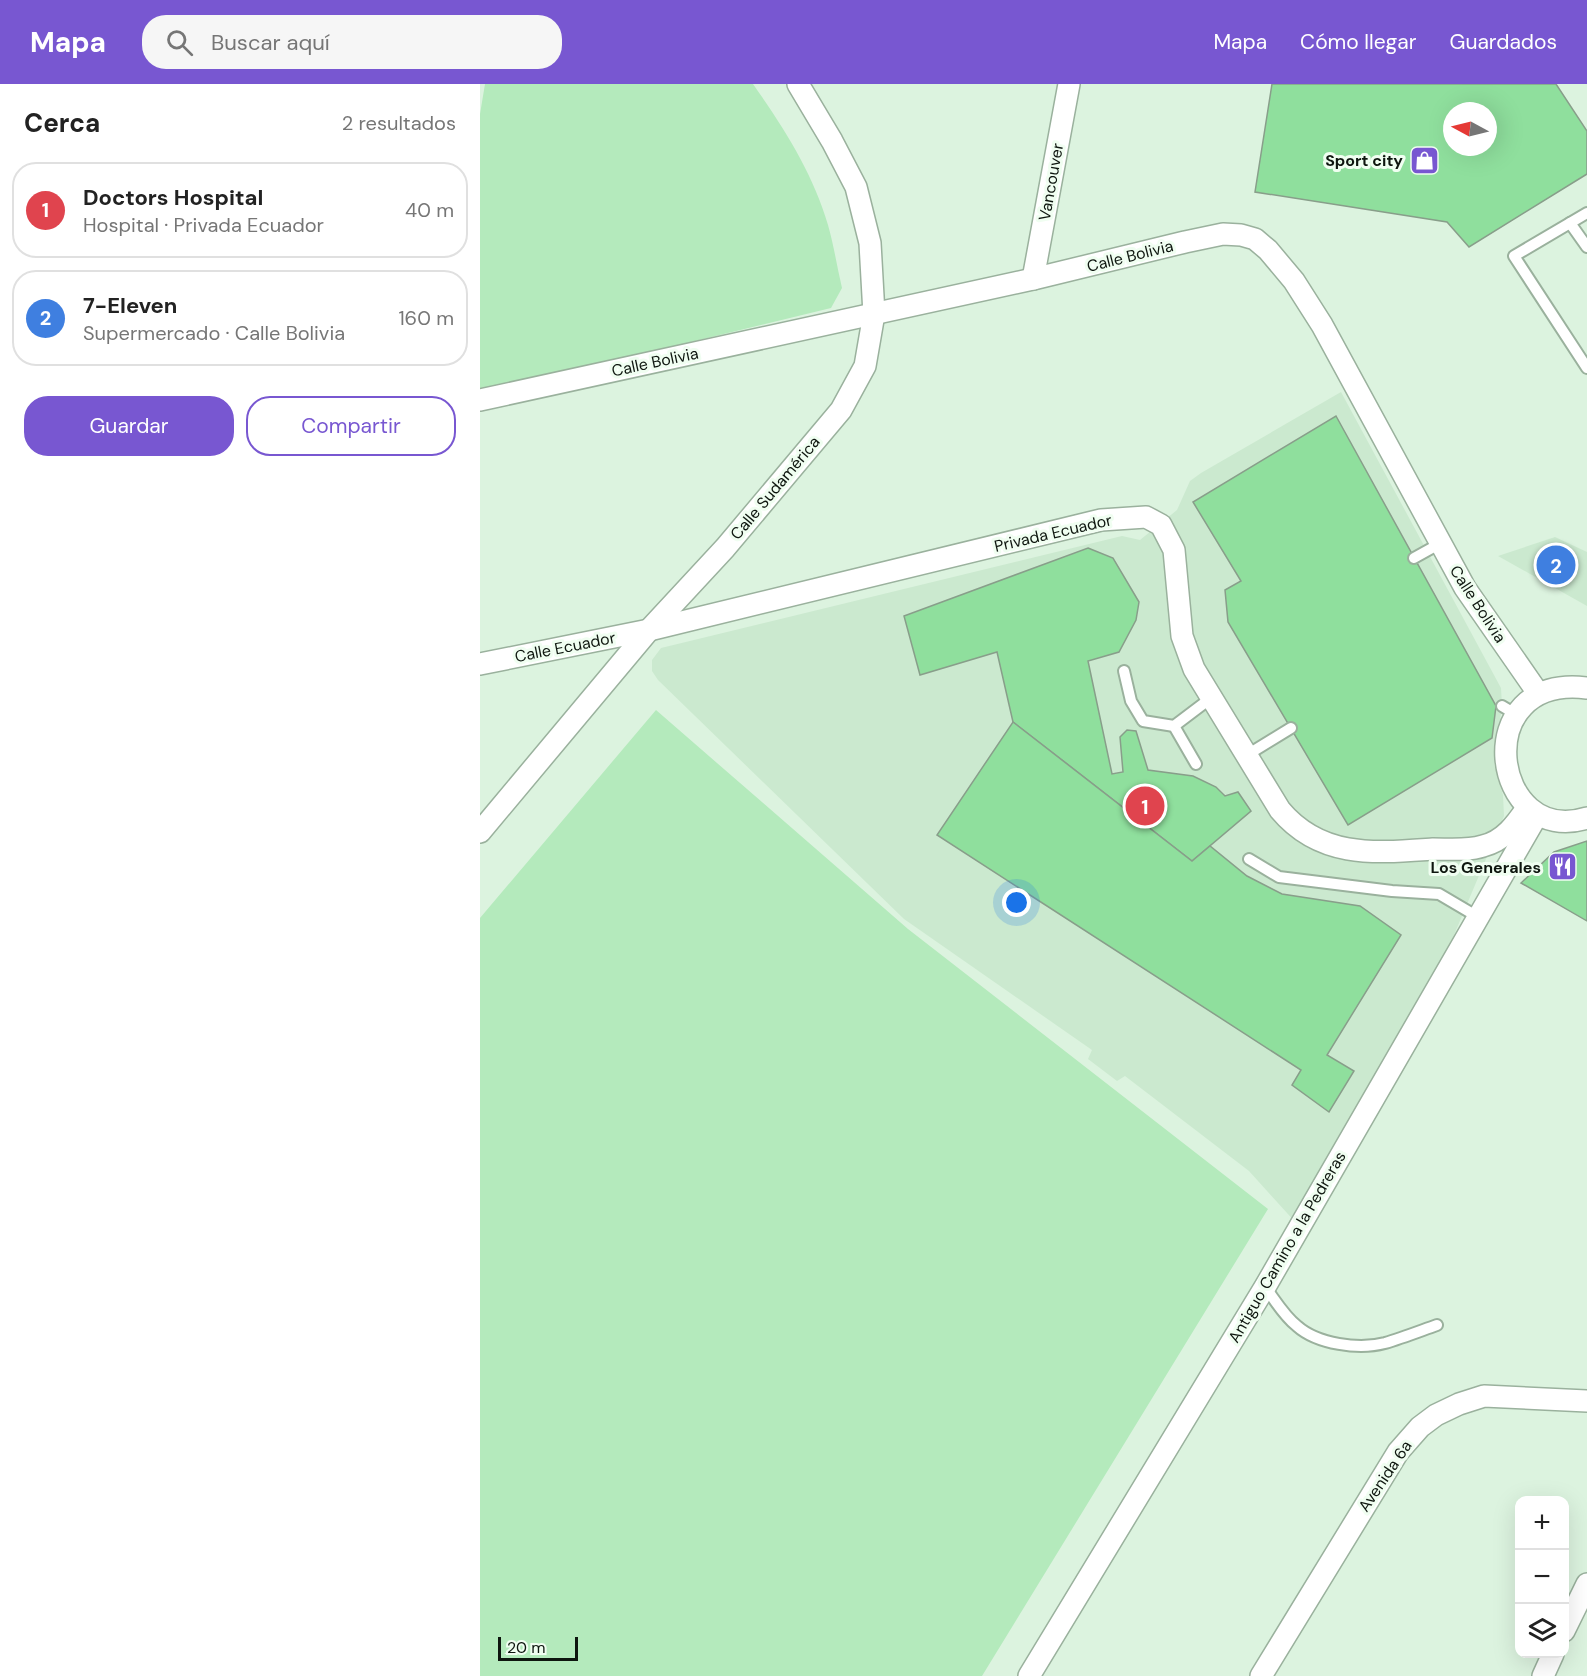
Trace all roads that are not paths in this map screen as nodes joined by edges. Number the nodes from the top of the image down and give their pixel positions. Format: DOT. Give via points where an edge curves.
graph roads {
  1 [pos="798,84"];
  2 [pos="1069,84"];
  3 [pos="1587,213"];
  4 [pos="1570,223"];
  5 [pos="1587,247"];
  6 [pos="1033,279"];
  7 [pos="874,314"];
  8 [pos="1587,368"];
  9 [pos="480,400"];
  10 [pos="1441,543"];
  11 [pos="1414,558"];
  12 [pos="649,630"];
  13 [pos="480,664"];
  14 [pos="1124,671"];
  15 [pos="1587,688"];
  16 [pos="1538,693"];
  17 [pos="1211,698"];
  18 [pos="1174,726"];
  19 [pos="1291,728"];
  20 [pos="1247,755"];
  21 [pos="1196,764"];
  22 [pos="1532,811"];
  23 [pos="1587,818"];
  24 [pos="480,832"];
  25 [pos="1249,859"];
  26 [pos="1478,917"];
  27 [pos="1264,1287"];
  28 [pos="1437,1325"];
  29 [pos="1587,1401"];
  30 [pos="1587,1584"];
  31 [pos="1569,1620"];
  32 [pos="1551,1658"];
  33 [pos="1029,1676"];
  34 [pos="1261,1676"];
  35 [pos="1543,1676"];
  1 -- 7 [label="street, Calle Sudamérica" via="855,187 870,243"];
  2 -- 6 [label="street, Vancouver"];
  3 -- 4 [label="lane"];
  4 -- 5 [label="lane"];
  4 -- 8 [label="lane" via="1514,256"];
  6 -- 7 [label="street, Calle Bolivia"];
  6 -- 10 [label="street, Calle Bolivia" via="1223,234 1255,239 1294,281 1322,325"];
  7 -- 9 [label="street, Calle Bolivia"];
  7 -- 12 [label="street, Calle Sudamérica" via="865,366 841,410"];
  10 -- 11 [label="lane"];
  10 -- 16 [label="street, Calle Bolivia" via="1465,588"];
  12 -- 13 [label="street, Calle Ecuador"];
  12 -- 17 [label="street, Privada Ecuador" via="1101,520 1146,517 1161,525 1174,550 1182,636 1194,669"];
  12 -- 24 [label="street, Calle Sudamérica"];
  14 -- 18 [label="lane" via="1131,701 1143,721"];
  15 -- 16 [label="street" via="1569,686"];
  16 -- 22 [label="street" via="1509,710 1506,745 1506,766 1513,789"];
  17 -- 18 [label="lane"];
  17 -- 20 [label="street, Privada Ecuador"];
  18 -- 21 [label="lane"];
  19 -- 20 [label="lane"];
  20 -- 22 [label="street, Privada Ecuador" via="1292,824 1316,840 1341,849 1383,852 1484,846 1509,832"];
  22 -- 23 [label="street" via="1554,820 1577,822"];
  22 -- 26 [label="street, Antiguo Camino a la Pedreras"];
  25 -- 26 [label="lane" via="1279,877 1439,894"];
  26 -- 27 [label="street, Antiguo Camino a la Pedreras"];
  27 -- 28 [label="lane" via="1295,1325 1323,1341 1382,1343"];
  27 -- 33 [label="street, Antiguo Camino a la Pedreras"];
  29 -- 34 [label="street, Avenida 6a" via="1484,1396 1436,1415 1420,1427 1398,1452"];
  30 -- 31 [label="street"];
  32 -- 35 [label="street"];
}
